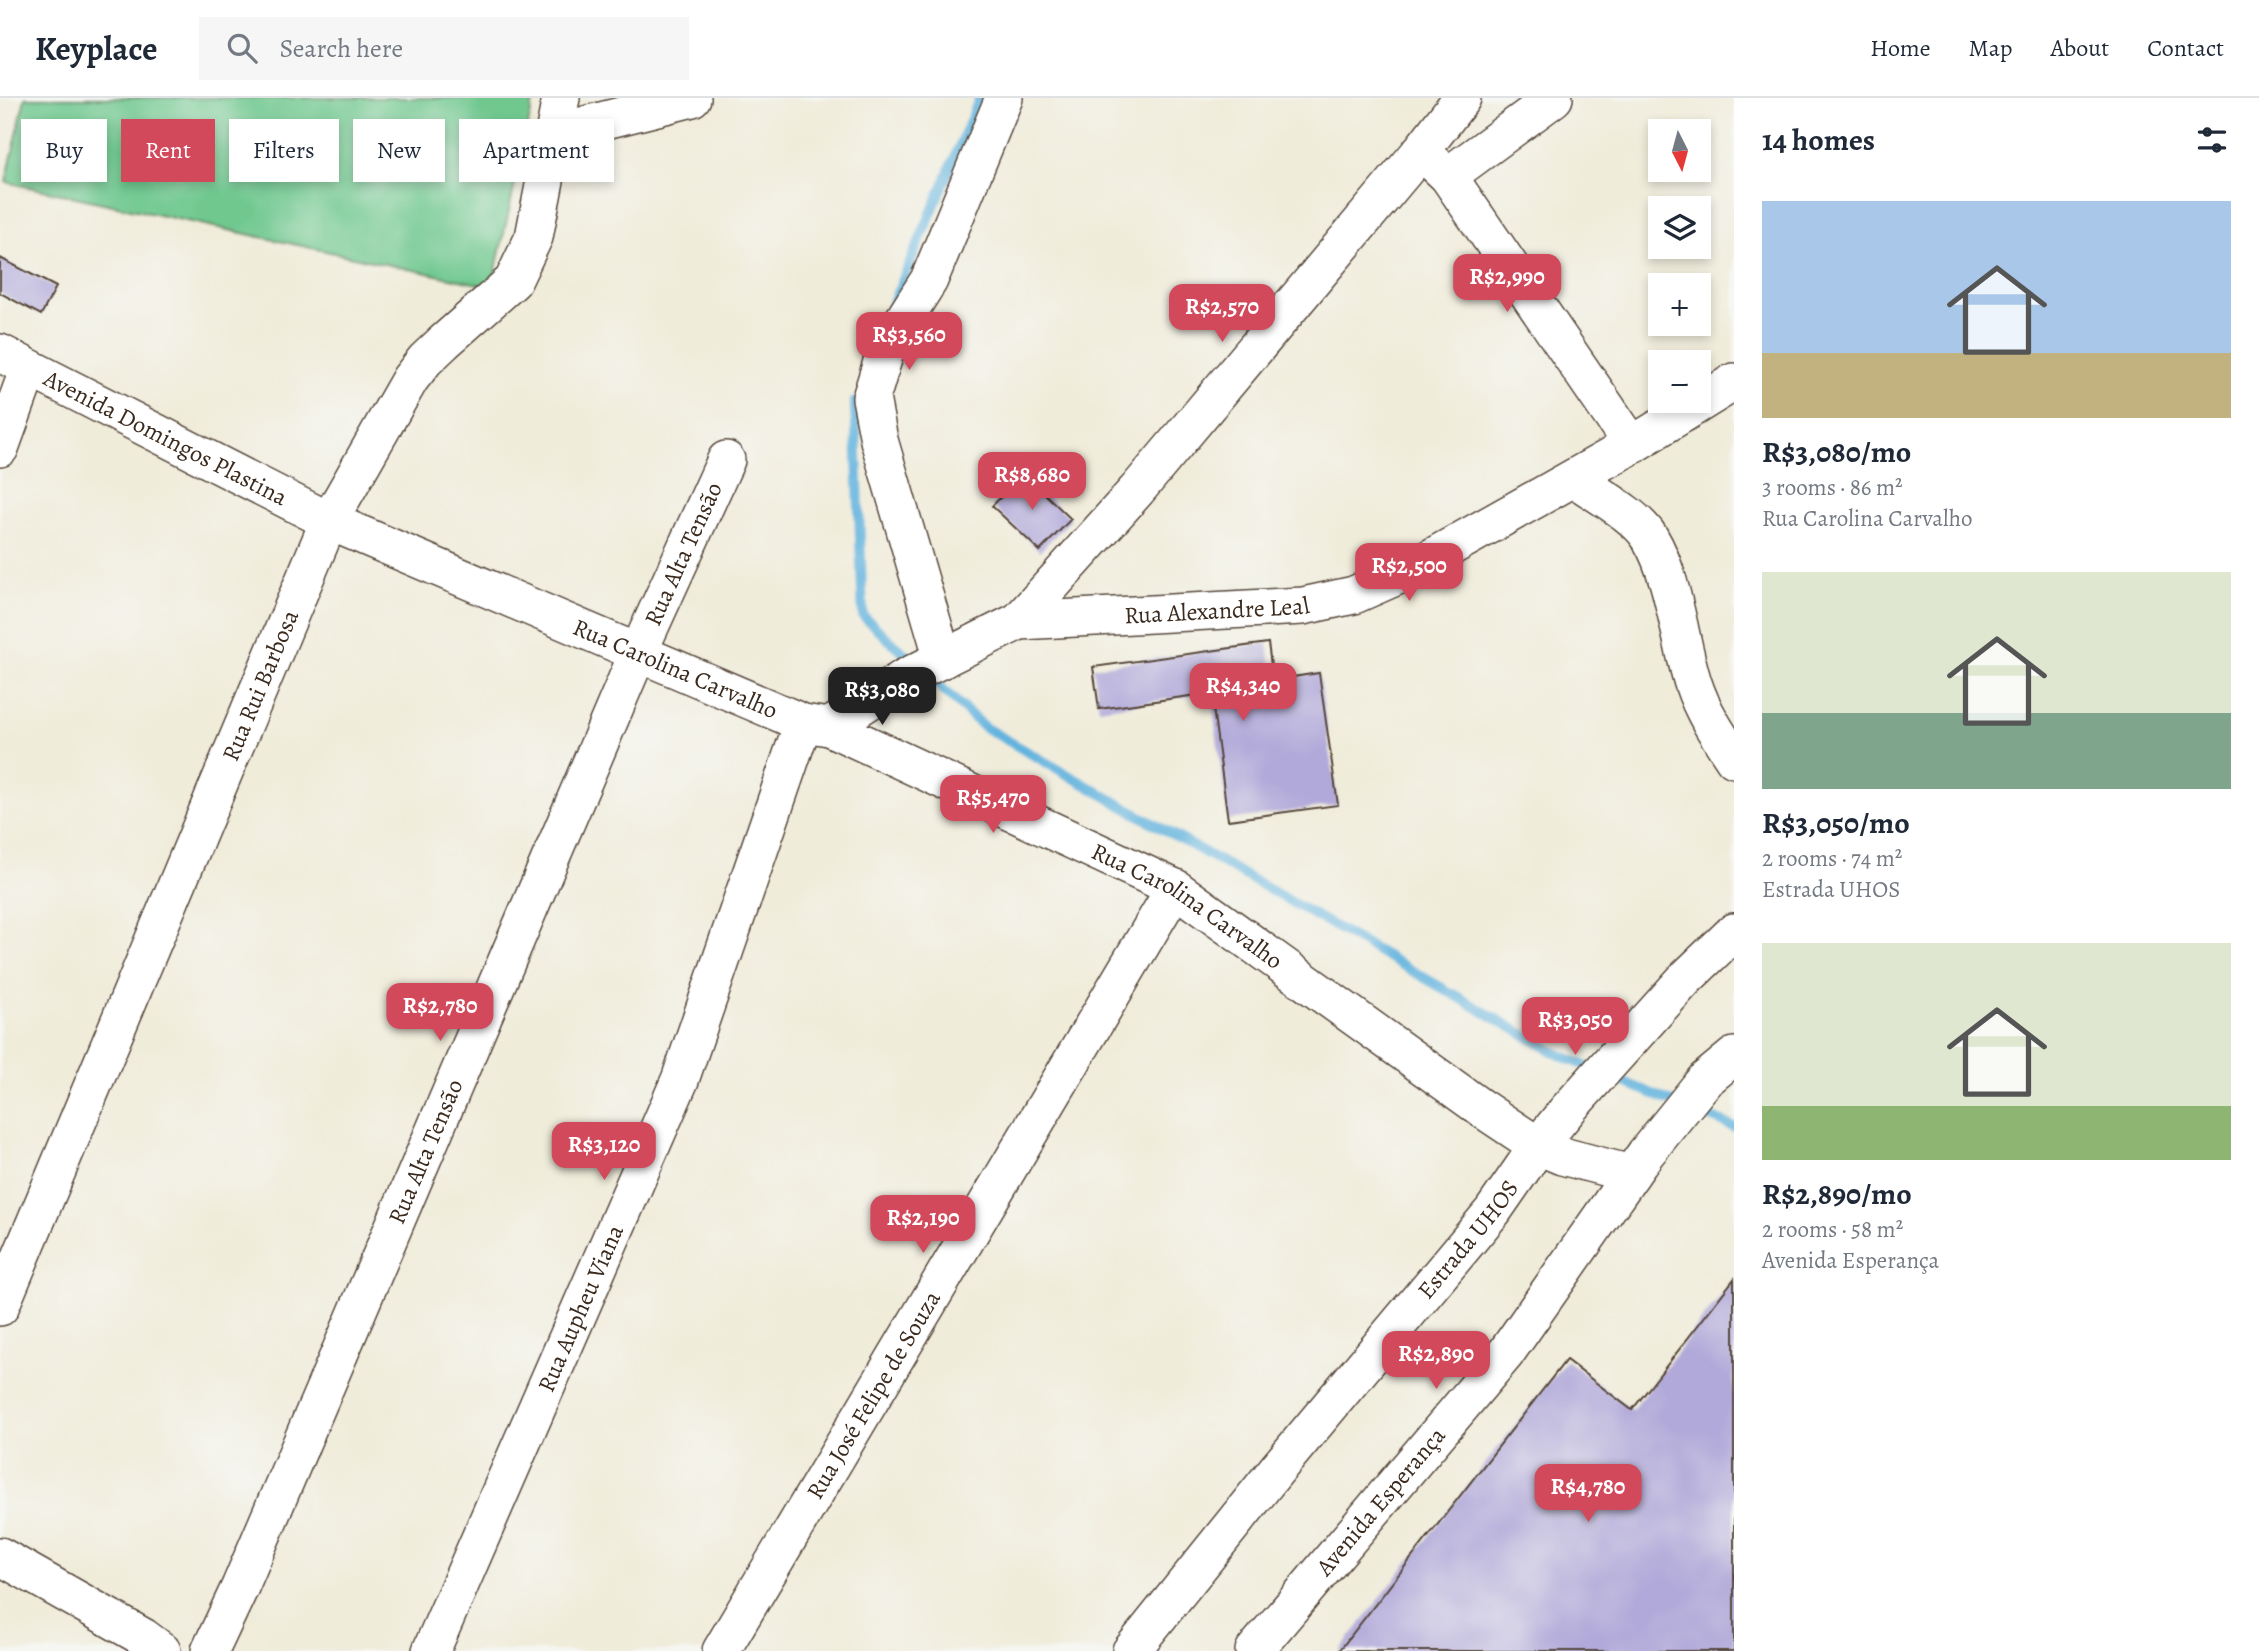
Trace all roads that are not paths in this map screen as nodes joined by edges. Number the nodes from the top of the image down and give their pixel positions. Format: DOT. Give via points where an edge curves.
graph roads {
  1 [pos="692,98"];
  2 [pos="1004,98"];
  3 [pos="1462,98"];
  4 [pos="1554,98"];
  5 [pos="558,115"];
  6 [pos="1421,150"];
  7 [pos="1448,176"];
  8 [pos="15,361"];
  9 [pos="1734,382"];
  10 [pos="1632,445"];
  11 [pos="0,448"];
  12 [pos="726,460"];
  13 [pos="1574,478"];
  14 [pos="329,521"];
  15 [pos="1019,621"];
  16 [pos="638,653"];
  17 [pos="927,667"];
  18 [pos="816,725"];
  19 [pos="1734,759"];
  20 [pos="1175,888"];
  21 [pos="1734,932"];
  22 [pos="1734,1056"];
  23 [pos="1538,1146"];
  24 [pos="1638,1163"];
  25 [pos="0,1307"];
  26 [pos="0,1556"];
  27 [pos="162,1651"];
  28 [pos="210,1651"];
  29 [pos="431,1651"];
  30 [pos="721,1651"];
  31 [pos="1131,1651"];
  32 [pos="1254,1651"];
  1 -- 5 [label="street"];
  2 -- 17 [label="street" via="929,280 887,346 871,398"];
  3 -- 6 [label="street"];
  4 -- 7 [label="street"];
  5 -- 14 [label="street, Rua Rui Barbosa" via="534,237 513,281 410,379"];
  6 -- 7 [label="street"];
  6 -- 15 [label="street" via="1137,490"];
  7 -- 10 [label="street"];
  8 -- 11 [label="street"];
  8 -- 14 [label="street, Avenida Domingos Plastina"];
  9 -- 10 [label="street, Rua Alexandre Leal"];
  10 -- 13 [label="street, Rua Alexandre Leal"];
  12 -- 16 [label="street, Rua Alta Tensão"];
  13 -- 15 [label="street, Rua Alexandre Leal" via="1404,573 1354,595 1303,606"];
  13 -- 19 [label="street" via="1650,537 1665,575 1693,685 1707,718"];
  14 -- 16 [label="street, Rua Carolina Carvalho"];
  14 -- 25 [label="street, Rua Rui Barbosa"];
  15 -- 17 [label="street"];
  16 -- 18 [label="street, Rua Carolina Carvalho"];
  16 -- 28 [label="street, Rua Alta Tensão"];
  17 -- 18 [label="street"];
  18 -- 20 [label="street, Rua Carolina Carvalho"];
  18 -- 29 [label="street, Rua Aupheu Viana" via="680,1080"];
  20 -- 23 [label="street, Rua Carolina Carvalho"];
  20 -- 30 [label="street, Rua José Felipe de Souza"];
  21 -- 23 [label="street, Estrada UHOS" via="1626,1043"];
  22 -- 24 [label="street, Avenida Esperança" via="1704,1080"];
  23 -- 24 [label="street, Rua Carolina Carvalho" via="1562,1156"];
  23 -- 31 [label="street, Estrada UHOS" via="1493,1211"];
  24 -- 32 [label="street, Avenida Esperança" via="1506,1353"];
  26 -- 27 [label="street"];
}
